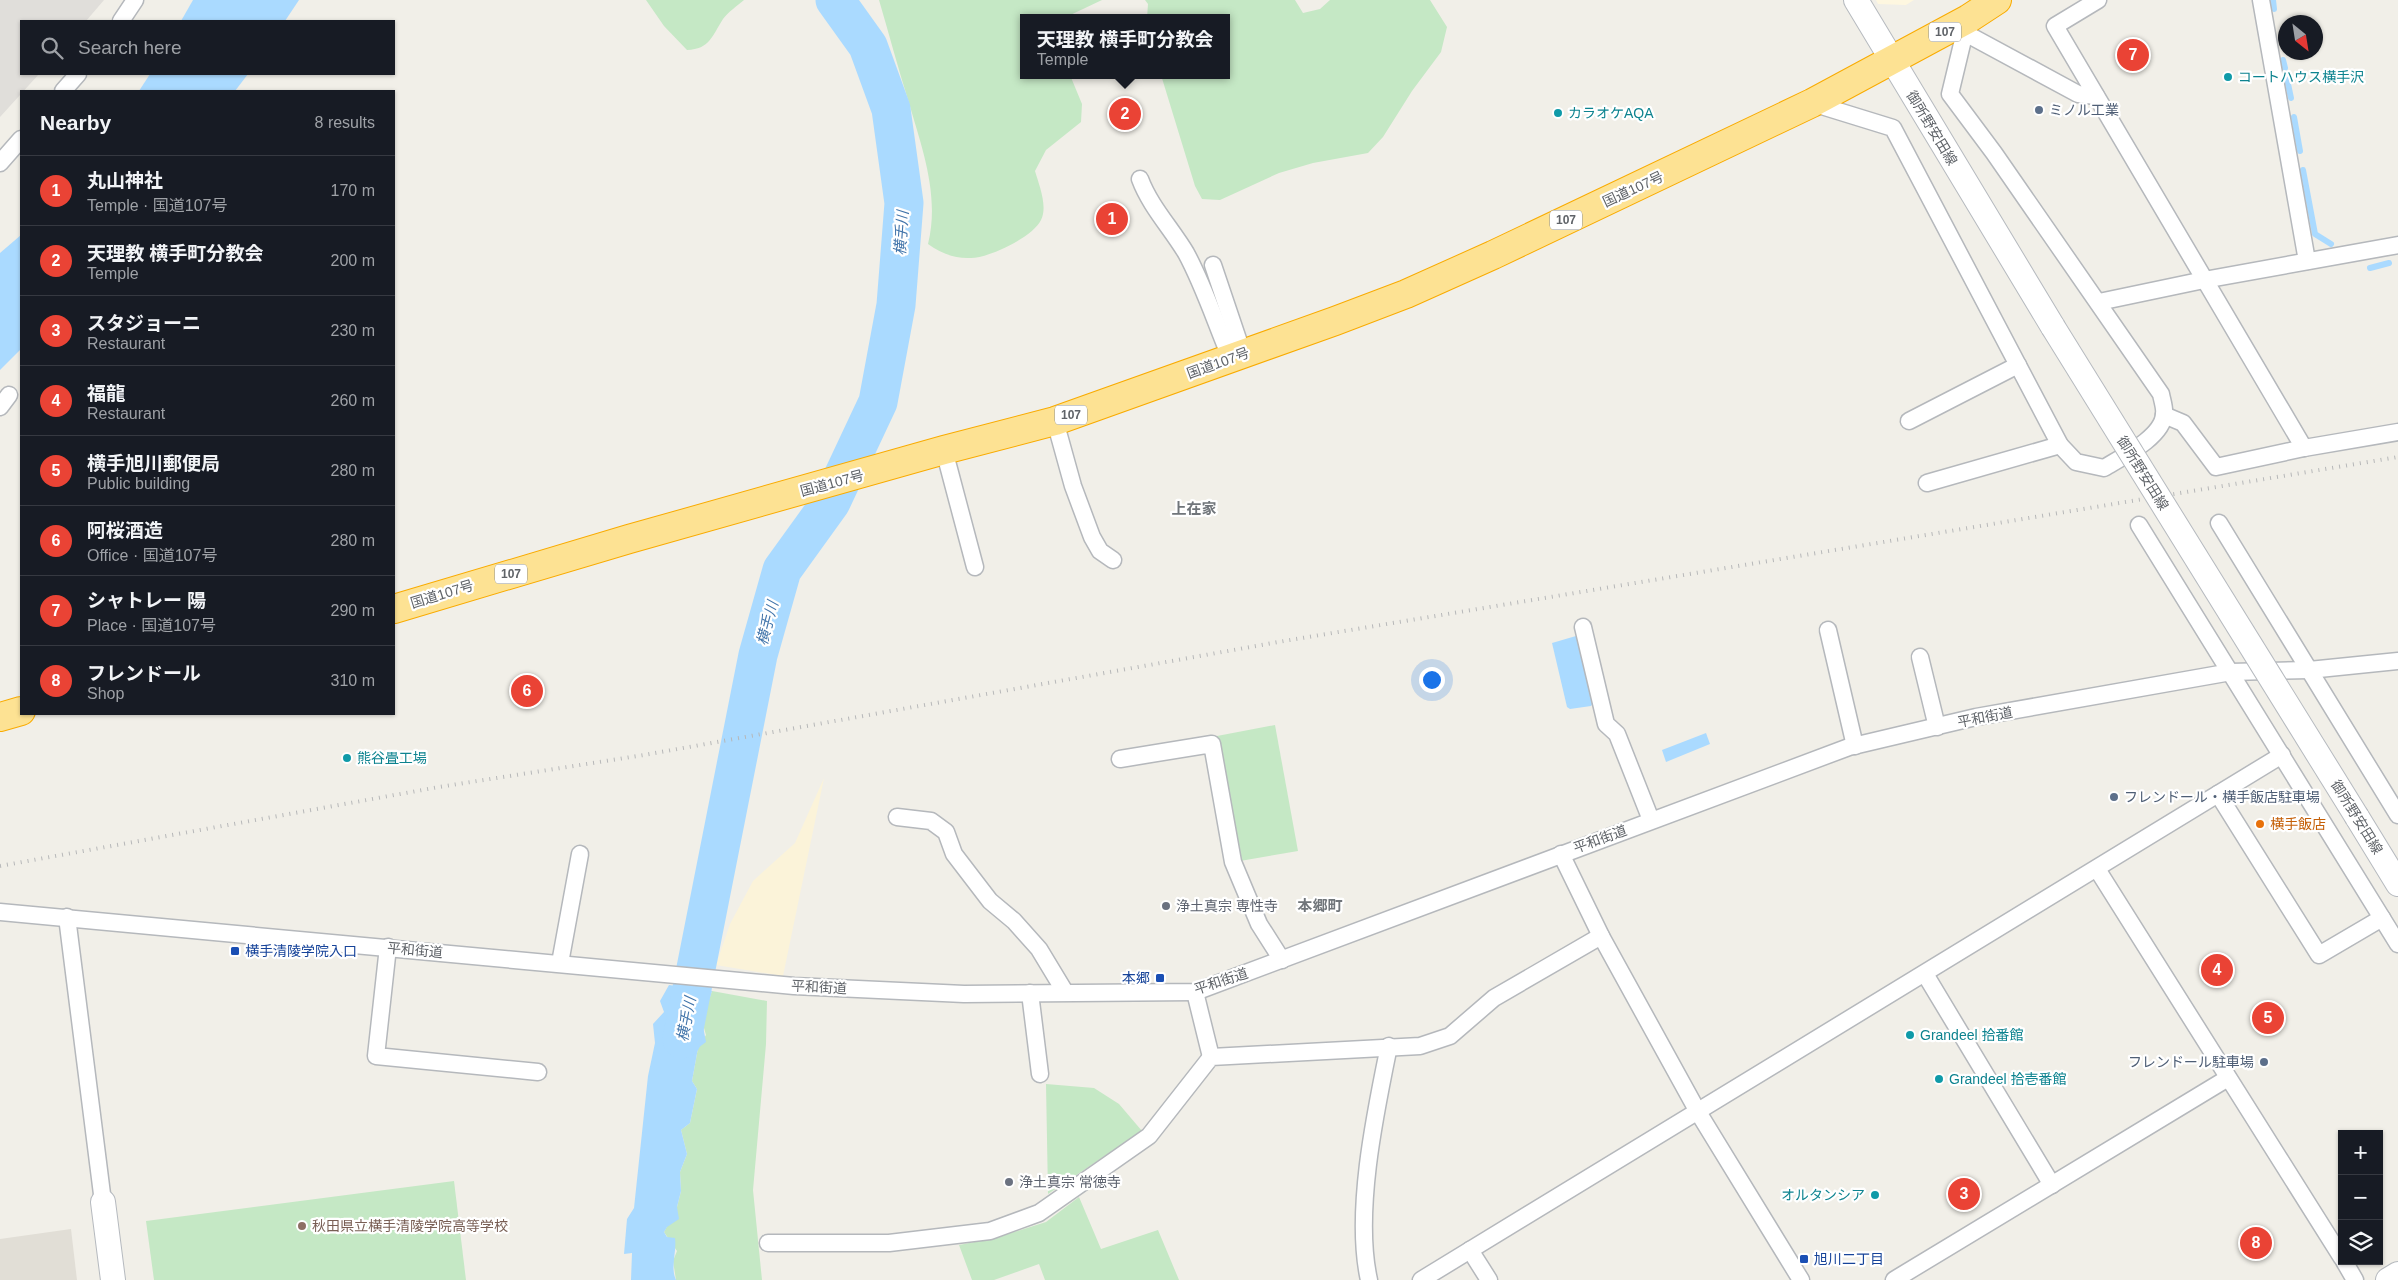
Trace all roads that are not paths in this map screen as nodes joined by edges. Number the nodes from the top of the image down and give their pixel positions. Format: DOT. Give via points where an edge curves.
graph roads {
  1 [pos="135,0"];
  2 [pos="1856,0"];
  3 [pos="1997,0"];
  4 [pos="2098,0"];
  5 [pos="2261,0"];
  6 [pos="122,20"];
  7 [pos="1966,26"];
  8 [pos="1892,61"];
  9 [pos="77,75"];
  10 [pos="64,90"];
  11 [pos="2096,96"];
  12 [pos="1812,103"];
  13 [pos="20,140"];
  14 [pos="0,163"];
  15 [pos="1140,179"];
  16 [pos="2398,245"];
  17 [pos="2307,261"];
  18 [pos="1213,265"];
  19 [pos="2204,280"];
  20 [pos="2099,302"];
  21 [pos="1237,356"];
  22 [pos="2018,365"];
  23 [pos="2164,415"];
  24 [pos="1055,421"];
  25 [pos="1910,422"];
  26 [pos="2398,432"];
  27 [pos="2060,445"];
  28 [pos="2304,448"];
  29 [pos="944,450"];
  30 [pos="1927,483"];
  31 [pos="2219,523"];
  32 [pos="2139,524"];
  33 [pos="1113,560"];
  34 [pos="975,568"];
  35 [pos="395,609"];
  36 [pos="1583,627"];
  37 [pos="1828,630"];
  38 [pos="1920,658"];
  39 [pos="2398,662"];
  40 [pos="2309,670"];
  41 [pos="2231,672"];
  42 [pos="20,711"];
  43 [pos="0,717"];
  44 [pos="1937,727"];
  45 [pos="1855,746"];
  46 [pos="2282,755"];
  47 [pos="1120,759"];
  48 [pos="2218,794"];
  49 [pos="2398,815"];
  50 [pos="896,817"];
  51 [pos="1651,820"];
  52 [pos="580,854"];
  53 [pos="1560,854"];
  54 [pos="2097,869"];
  55 [pos="2398,884"];
  56 [pos="0,912"];
  57 [pos="67,917"];
  58 [pos="2382,918"];
  59 [pos="1601,936"];
  60 [pos="2398,944"];
  61 [pos="388,947"];
  62 [pos="1282,960"];
  63 [pos="560,963"];
  64 [pos="1926,974"];
  65 [pos="1065,992"];
  66 [pos="1196,992"];
  67 [pos="1030,993"];
  68 [pos="1389,1046"];
  69 [pos="1211,1057"];
  70 [pos="538,1072"];
  71 [pos="1040,1074"];
  72 [pos="2228,1078"];
  73 [pos="1698,1112"];
  74 [pos="2052,1184"];
  75 [pos="103,1202"];
  76 [pos="768,1244"];
  77 [pos="1470,1250"];
  78 [pos="2338,1252"];
  79 [pos="2346,1265"];
  80 [pos="2398,1274"];
  81 [pos="113,1280"];
  82 [pos="1369,1280"];
  83 [pos="1421,1280"];
  84 [pos="1489,1280"];
  85 [pos="1801,1280"];
  86 [pos="1894,1280"];
  87 [pos="2355,1280"];
  88 [pos="2388,1280"];
  1 -- 6 [label="street"];
  2 -- 8 [label="main road, 御所野安田線"];
  3 -- 7 [label="highway, 国道107号 / 107"];
  4 -- 11 [label="street" via="2055,26"];
  5 -- 17 [label="street"];
  7 -- 8 [label="highway, 国道107号 / 107"];
  7 -- 11 [label="street" via="2078,94"];
  7 -- 20 [label="street" via="1950,94"];
  8 -- 12 [label="highway, 国道107号 / 107"];
  8 -- 55 [label="main road, 御所野安田線, bridge"];
  9 -- 10 [label="street"];
  11 -- 19 [label="street"];
  12 -- 21 [label="highway, 国道107号 / 107" via="1423,286"];
  12 -- 22 [label="street" via="1893,128"];
  13 -- 14 [label="street"];
  15 -- 21 [label="street" via="1146,196 1171,228 1187,256"];
  16 -- 17 [label="street"];
  17 -- 19 [label="street"];
  18 -- 21 [label="street"];
  19 -- 20 [label="street"];
  19 -- 28 [label="street"];
  20 -- 23 [label="street" via="2161,394"];
  21 -- 24 [label="highway, 国道107号 / 107"];
  22 -- 25 [label="street"];
  22 -- 27 [label="street"];
  23 -- 27 [label="street" via="2157,430 2143,444 2104,468 2076,462"];
  23 -- 28 [label="street" via="2182,423 2216,467"];
  24 -- 29 [label="highway, 国道107号 / 107"];
  24 -- 33 [label="street" via="1072,486 1092,537 1100,551"];
  26 -- 28 [label="street"];
  27 -- 30 [label="street"];
  29 -- 34 [label="street"];
  29 -- 35 [label="highway, 国道107号 / 107"];
  31 -- 40 [label="street"];
  32 -- 41 [label="street"];
  36 -- 51 [label="street" via="1606,724 1617,734"];
  37 -- 45 [label="street"];
  38 -- 44 [label="street"];
  39 -- 40 [label="street, 平和街道"];
  40 -- 41 [label="street, 平和街道"];
  40 -- 49 [label="street"];
  41 -- 44 [label="street, 平和街道" via="1976,717"];
  41 -- 46 [label="street"];
  42 -- 43 [label="highway"];
  44 -- 45 [label="street, 平和街道"];
  45 -- 51 [label="street, 平和街道"];
  46 -- 48 [label="street"];
  46 -- 58 [label="street"];
  47 -- 62 [label="street" via="1212,744 1234,862 1259,924"];
  48 -- 54 [label="street"];
  48 -- 58 [label="street" via="2319,956"];
  50 -- 65 [label="street" via="931,821 946,832 954,854 990,901 1014,920 1039,949"];
  51 -- 53 [label="street, 平和街道"];
  52 -- 63 [label="street"];
  53 -- 59 [label="street"];
  53 -- 62 [label="street, 平和街道"];
  54 -- 64 [label="street"];
  54 -- 72 [label="street"];
  56 -- 57 [label="street, 平和街道"];
  57 -- 61 [label="street, 平和街道"];
  57 -- 75 [label="street"];
  58 -- 60 [label="street"];
  59 -- 68 [label="street" via="1494,998 1450,1036 1420,1046"];
  59 -- 73 [label="street"];
  61 -- 63 [label="street, 平和街道"];
  61 -- 70 [label="street" via="376,1056"];
  62 -- 66 [label="street, 平和街道"];
  63 -- 67 [label="street, 平和街道" via="778,985 964,994"];
  64 -- 73 [label="street"];
  64 -- 74 [label="street"];
  65 -- 66 [label="street, 平和街道"];
  65 -- 67 [label="street, 平和街道"];
  66 -- 69 [label="street"];
  67 -- 71 [label="street"];
  68 -- 69 [label="street"];
  68 -- 82 [label="street" via="1374,1120 1364,1218"];
  69 -- 76 [label="street" via="1149,1136 1039,1213 990,1231 889,1243"];
  72 -- 74 [label="street"];
  72 -- 78 [label="street"];
  73 -- 77 [label="street"];
  73 -- 85 [label="street"];
  74 -- 86 [label="street"];
  75 -- 81 [label="main road"];
  77 -- 83 [label="street"];
  77 -- 84 [label="street"];
  79 -- 87 [label="street"];
  80 -- 88 [label="main road"];
}
